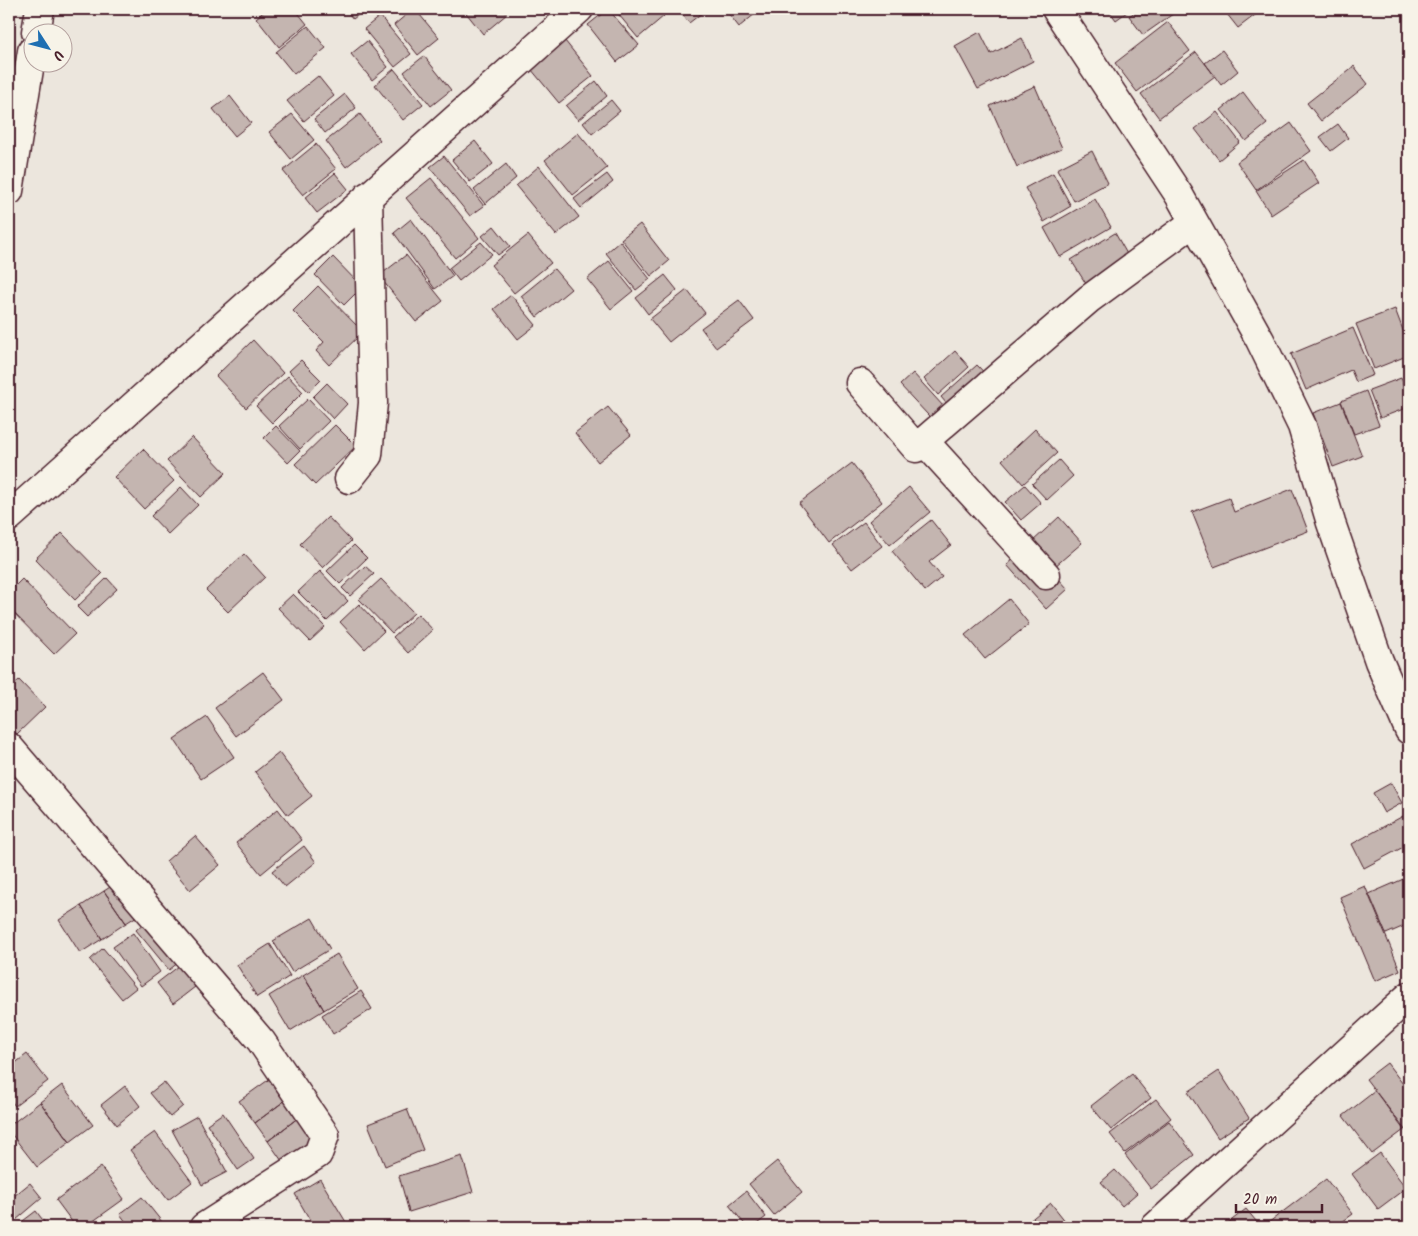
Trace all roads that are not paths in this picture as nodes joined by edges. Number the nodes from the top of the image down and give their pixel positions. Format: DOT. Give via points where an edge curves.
graph roads {
  1 [pos="40,9"];
  2 [pos="579,9"];
  3 [pos="1056,9"];
  4 [pos="38,22"];
  5 [pos="29,72"];
  6 [pos="9,191"];
  7 [pos="368,196"];
  8 [pos="1194,222"];
  9 [pos="860,383"];
  10 [pos="924,441"];
  11 [pos="349,479"];
  12 [pos="9,517"];
  13 [pos="1046,576"];
  14 [pos="1409,730"];
  15 [pos="9,747"];
  16 [pos="1409,996"];
  17 [pos="204,1227"];
  18 [pos="1155,1227"];
  1 -- 4 [label="street"];
  2 -- 7 [label="street"];
  3 -- 8 [label="street"];
  5 -- 6 [label="street"];
  7 -- 11 [label="street" via="373,403 368,456"];
  7 -- 12 [label="street"];
  8 -- 10 [label="street" via="1089,299"];
  8 -- 14 [label="street" via="1260,340 1302,426 1331,523 1379,661"];
  9 -- 10 [label="street" via="916,448"];
  10 -- 13 [label="street"];
  15 -- 17 [label="street" via="260,1041 325,1135 318,1154"];
  16 -- 18 [label="street"];
}
